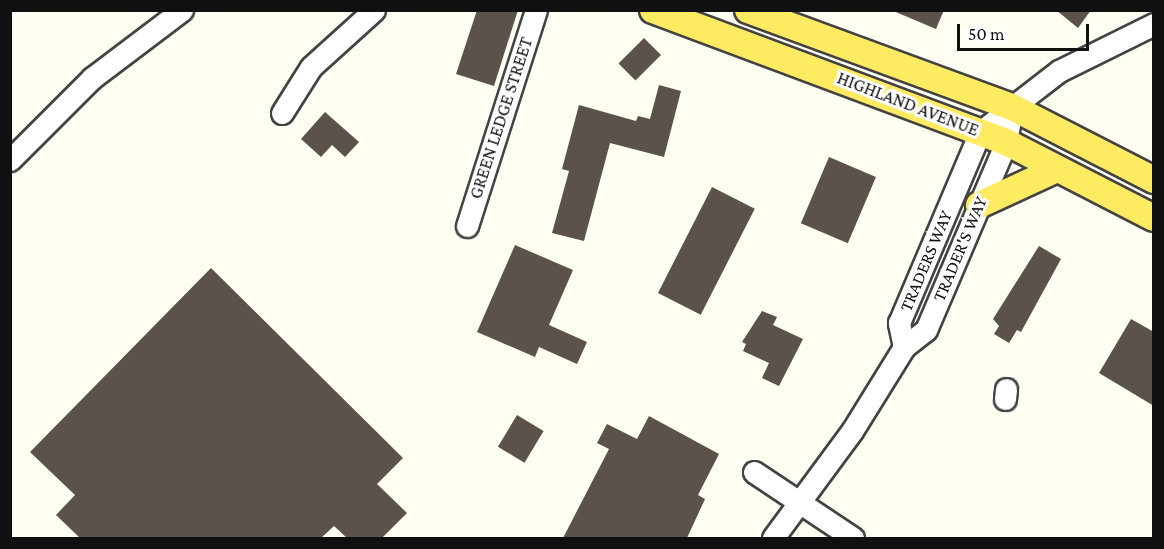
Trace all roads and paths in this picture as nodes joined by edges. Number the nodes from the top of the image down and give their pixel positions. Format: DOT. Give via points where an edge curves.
graph roads {
  1 [pos="182,10"];
  2 [pos="374,10"];
  3 [pos="536,10"];
  4 [pos="653,10"];
  5 [pos="748,10"];
  6 [pos="1154,24"];
  7 [pos="1012,107"];
  8 [pos="282,112"];
  9 [pos="980,132"];
  10 [pos="1006,142"];
  11 [pos="10,160"];
  12 [pos="1057,169"];
  13 [pos="1154,180"];
  14 [pos="979,205"];
  15 [pos="1154,218"];
  16 [pos="467,226"];
  17 [pos="904,347"];
  18 [pos="754,472"];
  19 [pos="800,500"];
  20 [pos="773,538"];
  21 [pos="853,538"];
  1 -- 11 [label="street" via="92,78"];
  2 -- 8 [label="street" via="310,67"];
  3 -- 16 [label="street, GREEN LEDGE STREET"];
  4 -- 9 [label="main road, HIGHLAND AVENUE"];
  5 -- 7 [label="main road, HIGHLAND AVENUE"];
  6 -- 7 [label="street, TRADERS WAY" via="1059,71"];
  7 -- 9 [label="street, TRADERS WAY"];
  7 -- 10 [label="street, TRADER'S WAY"];
  7 -- 13 [label="main road, HIGHLAND AVENUE"];
  9 -- 10 [label="main road, HIGHLAND AVENUE"];
  9 -- 17 [label="street, TRADERS WAY" via="899,323"];
  10 -- 12 [label="main road, HIGHLAND AVENUE"];
  10 -- 14 [label="street, TRADER'S WAY"];
  12 -- 14 [label="main road"];
  12 -- 15 [label="main road, HIGHLAND AVENUE"];
  14 -- 17 [label="street, TRADER'S WAY" via="926,330"];
  17 -- 19 [label="street" via="852,431"];
  18 -- 19 [label="street"];
  19 -- 20 [label="street"];
  19 -- 21 [label="street"];
}
